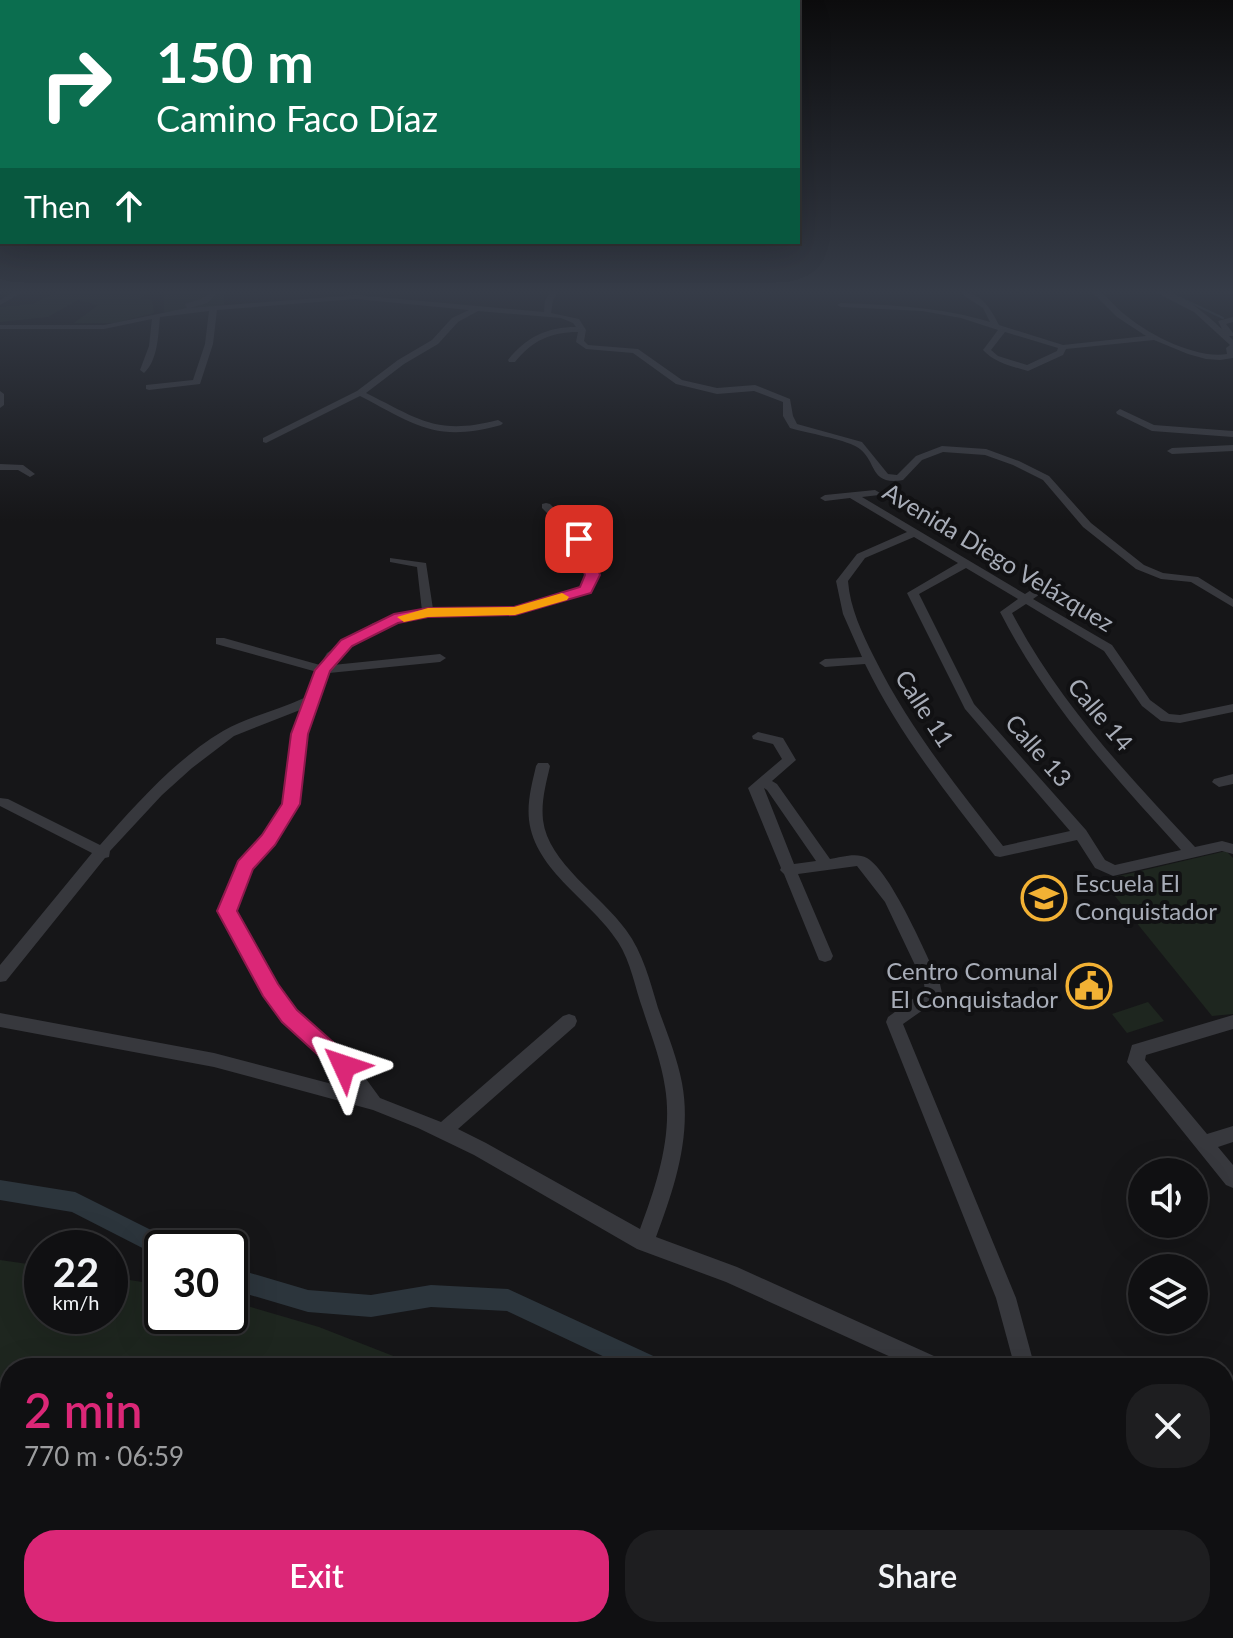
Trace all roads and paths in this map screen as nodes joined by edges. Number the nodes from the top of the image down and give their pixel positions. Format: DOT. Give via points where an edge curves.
graph roads {
  1 [pos="201,368"];
  2 [pos="392,368"];
  3 [pos="660,368"];
  4 [pos="149,387"];
  5 [pos="360,393"];
  6 [pos="0,394"];
  7 [pos="0,405"];
  8 [pos="1120,412"];
  9 [pos="498,423"];
  10 [pos="1233,434"];
  11 [pos="266,440"];
  12 [pos="1233,448"];
  13 [pos="1172,451"];
  14 [pos="0,467"];
  15 [pos="30,474"];
  16 [pos="875,493"];
  17 [pos="853,496"];
  18 [pos="825,498"];
  19 [pos="546,506"];
  20 [pos="914,533"];
  21 [pos="394,560"];
  22 [pos="965,564"];
  23 [pos="1046,585"];
  24 [pos="1024,598"];
  25 [pos="1233,604"];
  26 [pos="428,613"];
  27 [pos="220,641"];
  28 [pos="440,658"];
  29 [pos="869,660"];
  30 [pos="825,663"];
  31 [pos="323,670"];
  32 [pos="309,701"];
  33 [pos="1233,708"];
  34 [pos="758,736"];
  35 [pos="543,766"];
  36 [pos="764,782"];
  37 [pos="3,802"];
  38 [pos="1081,834"];
  39 [pos="1233,849"];
  40 [pos="1191,852"];
  41 [pos="104,853"];
  42 [pos="826,864"];
  43 [pos="787,870"];
  44 [pos="825,956"];
  45 [pos="0,976"];
  46 [pos="0,1020"];
  47 [pos="569,1021"];
  48 [pos="1233,1022"];
  49 [pos="374,1103"];
  50 [pos="443,1131"];
  51 [pos="1233,1134"];
  52 [pos="1203,1144"];
  53 [pos="1233,1179"];
  54 [pos="644,1242"];
  55 [pos="916,1358"];
  56 [pos="1022,1358"];
  1 -- 4 [label="street" via="197,382"];
  2 -- 5 [label="street"];
  3 -- 25 [label="street" via="679,382 717,391 755,388 774,393 787,401 793,426 859,444 886,478 900,478 919,458 942,449 986,452 1030,468 1046,478 1087,525 1140,567 1161,576 1194,579"];
  5 -- 9 [label="street" via="449,433"];
  5 -- 11 [label="street"];
  6 -- 7 [label="street"];
  8 -- 10 [label="street" via="1152,428"];
  12 -- 13 [label="street"];
  14 -- 15 [label="street" via="20,467"];
  16 -- 17 [label="street"];
  17 -- 18 [label="street"];
  17 -- 20 [label="street, Avenida Diego Velázquez"];
  19 -- 26 [label="street" via="579,539 593,575 586,590 515,611"];
  20 -- 22 [label="street, Avenida Diego Velázquez"];
  20 -- 29 [label="street, Calle 11" via="861,556 842,581 843,602"];
  21 -- 26 [label="street" via="422,565"];
  22 -- 24 [label="street, Avenida Diego Velázquez"];
  22 -- 38 [label="street, Calle 13" via="913,593 969,706"];
  23 -- 24 [label="street"];
  24 -- 33 [label="street, Avenida Diego Velázquez" via="1108,648 1146,703 1166,718"];
  24 -- 40 [label="street, Calle 14" via="1006,612 1064,712"];
  26 -- 31 [label="street" via="377,625 339,650"];
  27 -- 31 [label="street"];
  28 -- 31 [label="street"];
  29 -- 30 [label="street"];
  29 -- 38 [label="street, Calle 11" via="909,734 1000,852"];
  31 -- 32 [label="street"];
  32 -- 41 [label="street" via="220,739 131,818"];
  32 -- 49 [label="street" via="299,734 291,804 245,866 227,911 270,990 290,1016 363,1082"];
  34 -- 36 [label="street" via="778,741 789,760"];
  35 -- 54 [label="street" via="534,808 540,841 554,864 579,884 622,936 671,1069 676,1113 662,1195"];
  36 -- 42 [label="street"];
  36 -- 43 [label="street" via="755,788"];
  37 -- 41 [label="street"];
  38 -- 40 [label="street, Calle 13" via="1100,864 1113,871"];
  39 -- 40 [label="street, Calle 13"];
  41 -- 45 [label="street"];
  42 -- 43 [label="street"];
  42 -- 56 [label="street" via="865,863 891,899 932,984 934,993 894,1022 1006,1298"];
  43 -- 44 [label="street"];
  46 -- 49 [label="street" via="214,1060"];
  47 -- 50 [label="street"];
  48 -- 52 [label="street" via="1138,1050 1136,1062"];
  49 -- 50 [label="street"];
  50 -- 54 [label="street"];
  51 -- 52 [label="street"];
  52 -- 53 [label="street"];
  54 -- 55 [label="street" via="730,1274"];
}
